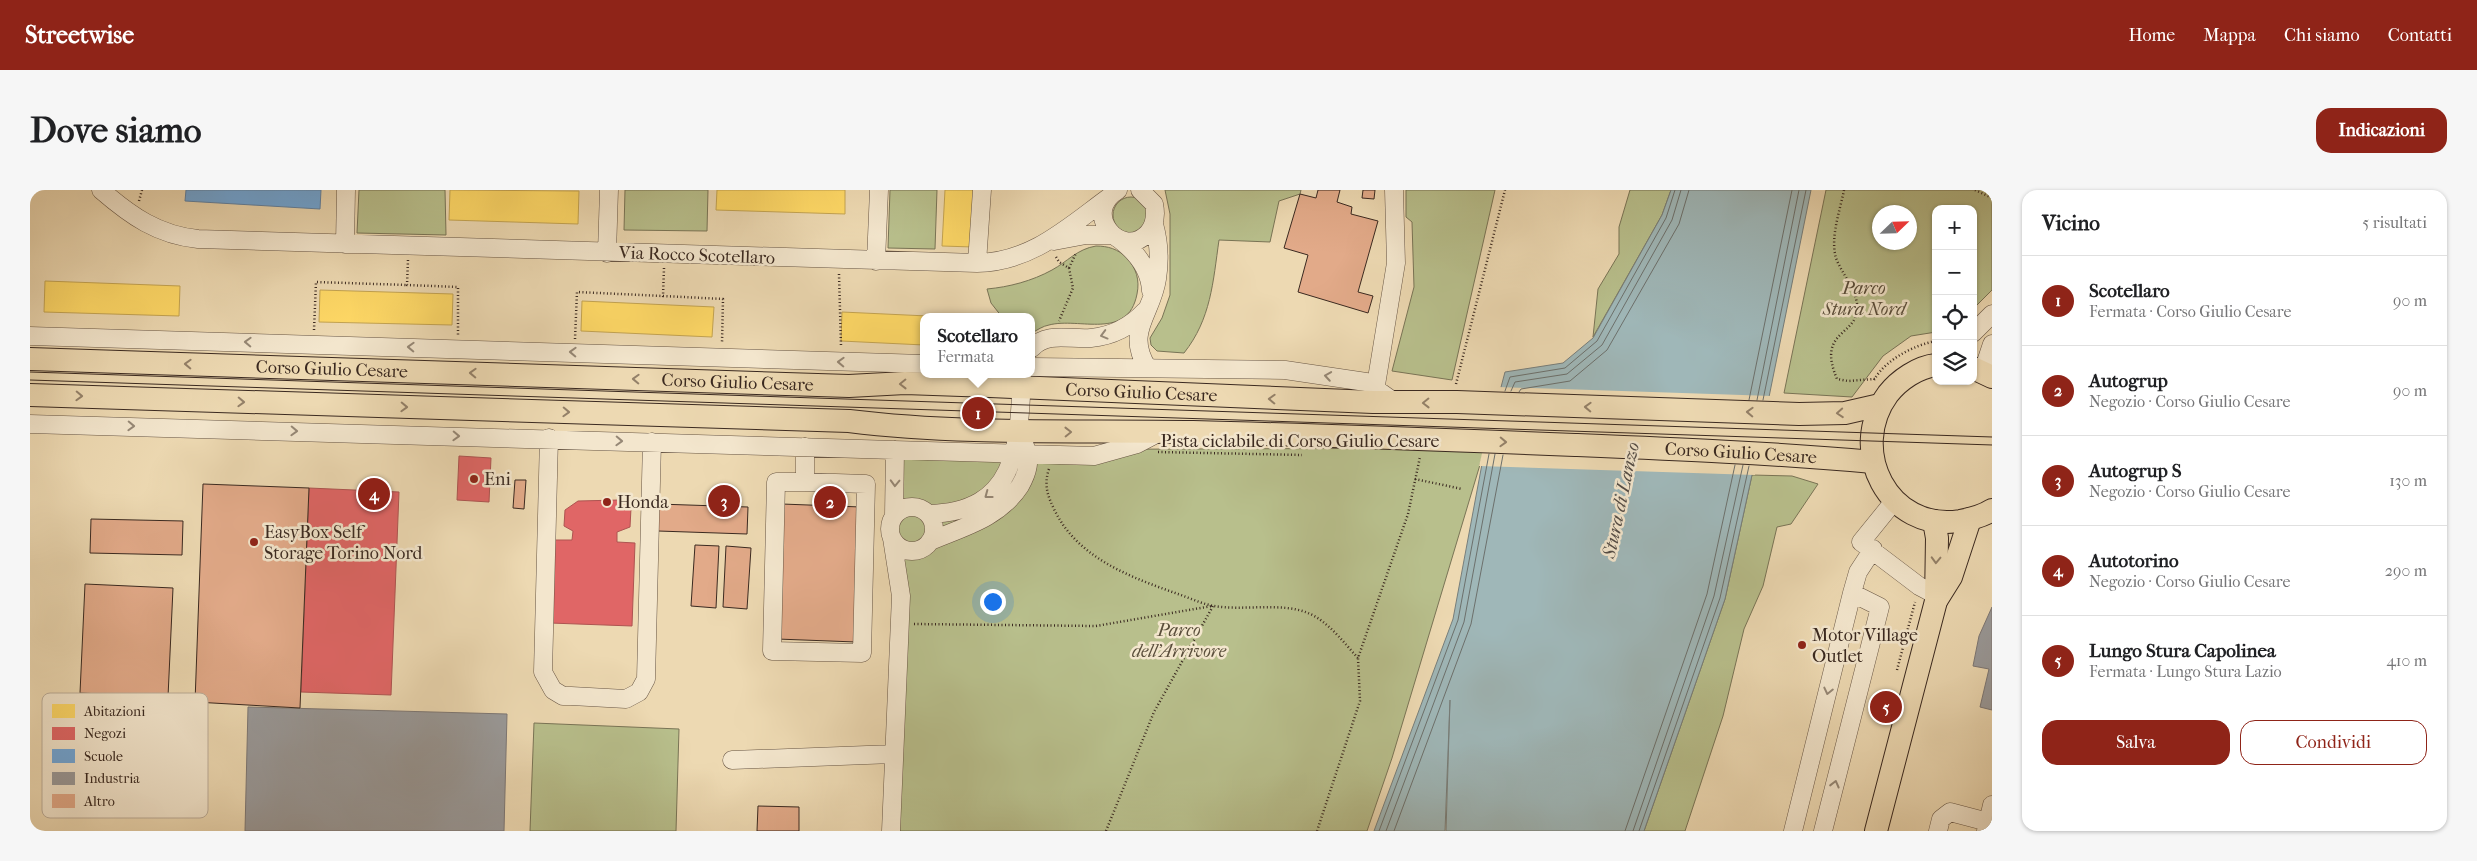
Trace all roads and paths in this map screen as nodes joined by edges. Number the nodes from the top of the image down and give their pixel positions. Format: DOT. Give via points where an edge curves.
graph roads {
  1 [pos="101,190"];
  2 [pos="346,190"];
  3 [pos="609,190"];
  4 [pos="879,190"];
  5 [pos="982,190"];
  6 [pos="1394,190"];
  7 [pos="1505,190"];
  8 [pos="1844,190"];
  9 [pos="1974,190"];
  10 [pos="1113,193"];
  11 [pos="1146,193"];
  12 [pos="1992,198"];
  13 [pos="1154,224"];
  14 [pos="1116,237"];
  15 [pos="1046,243"];
  16 [pos="345,244"];
  17 [pos="409,246"];
  18 [pos="607,252"];
  19 [pos="665,254"];
  20 [pos="839,260"];
  21 [pos="876,261"];
  22 [pos="977,263"];
  23 [pos="407,285"];
  24 [pos="663,296"];
  25 [pos="1148,304"];
  26 [pos="1992,314"];
  27 [pos="1977,329"];
  28 [pos="30,336"];
  29 [pos="54,336"];
  30 [pos="1058,337"];
  31 [pos="313,344"];
  32 [pos="1992,344"];
  33 [pos="1035,346"];
  34 [pos="458,348"];
  35 [pos="574,352"];
  36 [pos="30,358"];
  37 [pos="721,358"];
  38 [pos="102,361"];
  39 [pos="841,362"];
  40 [pos="920,364"];
  41 [pos="1932,366"];
  42 [pos="1035,367"];
  43 [pos="1147,368"];
  44 [pos="1983,372"];
  45 [pos="1874,379"];
  46 [pos="1022,381"];
  47 [pos="30,395"];
  48 [pos="1374,395"];
  49 [pos="1457,397"];
  50 [pos="1880,405"];
  51 [pos="30,424"];
  52 [pos="1020,431"];
  53 [pos="1160,432"];
  54 [pos="549,438"];
  55 [pos="652,442"];
  56 [pos="804,447"];
  57 [pos="895,450"];
  58 [pos="1151,453"];
  59 [pos="1420,454"];
  60 [pos="1305,455"];
  61 [pos="1023,460"];
  62 [pos="1873,462"];
  63 [pos="1058,469"];
  64 [pos="1049,470"];
  65 [pos="1415,479"];
  66 [pos="805,482"];
  67 [pos="1462,489"];
  68 [pos="1895,500"];
  69 [pos="1992,510"];
  70 [pos="928,514"];
  71 [pos="894,516"];
  72 [pos="1934,520"];
  73 [pos="1970,520"];
  74 [pos="892,538"];
  75 [pos="923,545"];
  76 [pos="1873,549"];
  77 [pos="1852,593"];
  78 [pos="901,596"];
  79 [pos="1936,598"];
  80 [pos="1213,606"];
  81 [pos="900,624"];
  82 [pos="1358,658"];
  83 [pos="893,754"];
  84 [pos="732,760"];
  85 [pos="1989,820"];
  86 [pos="891,831"];
  87 [pos="1106,831"];
  88 [pos="1317,831"];
  89 [pos="1793,831"];
  90 [pos="1823,831"];
  91 [pos="1876,831"];
  92 [pos="1938,831"];
  1 -- 16 [label="street, Via Rocco Scotellaro" via="138,220 177,236"];
  2 -- 16 [label="street"];
  3 -- 18 [label="street"];
  4 -- 21 [label="street"];
  5 -- 22 [label="street"];
  6 -- 48 [label="street" via="1396,263"];
  7 -- 49 [label="path" via="1461,360"];
  8 -- 45 [label="path" via="1834,241 1836,258 1848,278 1857,312 1836,338 1831,354 1832,366 1837,378 1848,381"];
  9 -- 12 [label="path"];
  10 -- 14 [label="street" via="1104,204 1103,218 1104,225"];
  10 -- 15 [label="street, Via Rocco Scotellaro"];
  11 -- 13 [label="street" via="1155,210"];
  13 -- 14 [label="street, Via Rocco Scotellaro" via="1139,239 1133,241"];
  13 -- 25 [label="street" via="1157,280"];
  14 -- 15 [label="street, Via Rocco Scotellaro" via="1079,236"];
  14 -- 25 [label="street" via="1134,251 1149,276"];
  15 -- 22 [label="street, Via Rocco Scotellaro" via="1015,258"];
  15 -- 30 [label="path" via="1060,262 1069,268 1073,283 1060,316"];
  16 -- 17 [label="street, Via Rocco Scotellaro"];
  17 -- 18 [label="street, Via Rocco Scotellaro"];
  17 -- 23 [label="path"];
  18 -- 19 [label="street, Via Rocco Scotellaro"];
  19 -- 20 [label="street, Via Rocco Scotellaro"];
  19 -- 24 [label="path"];
  20 -- 21 [label="street, Via Rocco Scotellaro"];
  20 -- 39 [label="path"];
  21 -- 22 [label="street, Via Rocco Scotellaro"];
  23 -- 31 [label="path" via="316,282"];
  23 -- 34 [label="path" via="458,287"];
  24 -- 35 [label="path" via="577,292"];
  24 -- 37 [label="path" via="723,299"];
  25 -- 30 [label="street, one-way" via="1134,323 1110,334 1090,338"];
  25 -- 43 [label="street" via="1137,344"];
  26 -- 27 [label="street"];
  28 -- 29 [label="street, Corso Giulio Cesare"];
  31 -- 29 [label="street, Corso Giulio Cesare, one-way"];
  29 -- 38 [label="street, Corso Giulio Cesare"];
  30 -- 33 [label="street"];
  34 -- 31 [label="street, Corso Giulio Cesare, one-way"];
  32 -- 44 [label="street"];
  35 -- 34 [label="street, Corso Giulio Cesare, one-way"];
  35 -- 37 [label="street, Corso Giulio Cesare"];
  36 -- 38 [label="main road, Corso Giulio Cesare"];
  39 -- 37 [label="street, Corso Giulio Cesare, one-way"];
  46 -- 38 [label="main road, Corso Giulio Cesare, one-way" via="849,386"];
  39 -- 40 [label="street, Corso Giulio Cesare"];
  41 -- 50 [label="main road" via="1910,374"];
  42 -- 43 [label="street, Corso Giulio Cesare"];
  48 -- 43 [label="street, Corso Giulio Cesare, one-way" via="1366,382 1285,370"];
  48 -- 46 [label="main road, Corso Giulio Cesare, one-way"];
  46 -- 52 [label="street"];
  47 -- 52 [label="main road, Corso Giulio Cesare, one-way" via="849,421 898,427"];
  49 -- 48 [label="main road, Corso Giulio Cesare, one-way" via="1396,403"];
  50 -- 49 [label="main road, Corso Giulio Cesare, one-way" via="1846,413 1799,414"];
  50 -- 62 [label="main road" via="1871,432"];
  51 -- 54 [label="street, Corso Giulio Cesare, one-way"];
  52 -- 53 [label="main road, Corso Giulio Cesare, one-way"];
  52 -- 61 [label="street"];
  53 -- 61 [label="street, Corso Giulio Cesare" via="1137,444 1094,456"];
  53 -- 62 [label="main road, Corso Giulio Cesare, one-way" via="1795,454"];
  54 -- 55 [label="street, Corso Giulio Cesare, one-way"];
  54 -- 55 [label="street" via="543,672 553,690 563,696 623,699 639,692 646,679"];
  55 -- 56 [label="street, Corso Giulio Cesare"];
  56 -- 57 [label="street, Corso Giulio Cesare"];
  56 -- 66 [label="street"];
  57 -- 61 [label="street, Corso Giulio Cesare"];
  57 -- 71 [label="street, one-way"];
  58 -- 60 [label="path, Pista ciclabile di Corso Giulio Cesare"];
  59 -- 65 [label="path"];
  61 -- 64 [label="path"];
  61 -- 70 [label="street, one-way" via="991,494 949,514"];
  61 -- 75 [label="street" via="1014,496 1002,507 986,519"];
  62 -- 68 [label="main road" via="1885,489"];
  63 -- 64 [label="path"];
  64 -- 80 [label="path" via="1046,480 1048,496 1061,524 1084,550 1128,575"];
  65 -- 67 [label="path"];
  65 -- 82 [label="path" via="1408,514"];
  66 -- 66 [label="street" via="866,484 862,653 772,651 776,482"];
  68 -- 72 [label="main road" via="1913,513"];
  68 -- 76 [label="street" via="1862,542"];
  69 -- 73 [label="main road"];
  70 -- 71 [label="street" via="913,507 902,509"];
  70 -- 75 [label="street" via="934,530"];
  71 -- 74 [label="street" via="890,527"];
  72 -- 73 [label="main road"];
  72 -- 79 [label="main road, one-way" via="1937,538"];
  73 -- 79 [label="main road" via="1951,577"];
  74 -- 75 [label="street" via="905,549"];
  74 -- 78 [label="street"];
  75 -- 78 [label="street"];
  76 -- 77 [label="street" via="1858,572"];
  76 -- 79 [label="street"];
  77 -- 89 [label="street, one-way"];
  90 -- 77 [label="street, one-way" via="1880,607"];
  78 -- 81 [label="street"];
  79 -- 91 [label="main road"];
  80 -- 81 [label="path" via="1096,626"];
  80 -- 82 [label="path" via="1294,609 1309,613 1334,631"];
  80 -- 87 [label="path" via="1154,712"];
  81 -- 83 [label="street"];
  82 -- 88 [label="path" via="1360,701"];
  83 -- 84 [label="street"];
  83 -- 86 [label="street"];
  85 -- 92 [label="street" via="1950,812 1941,819"];
}
